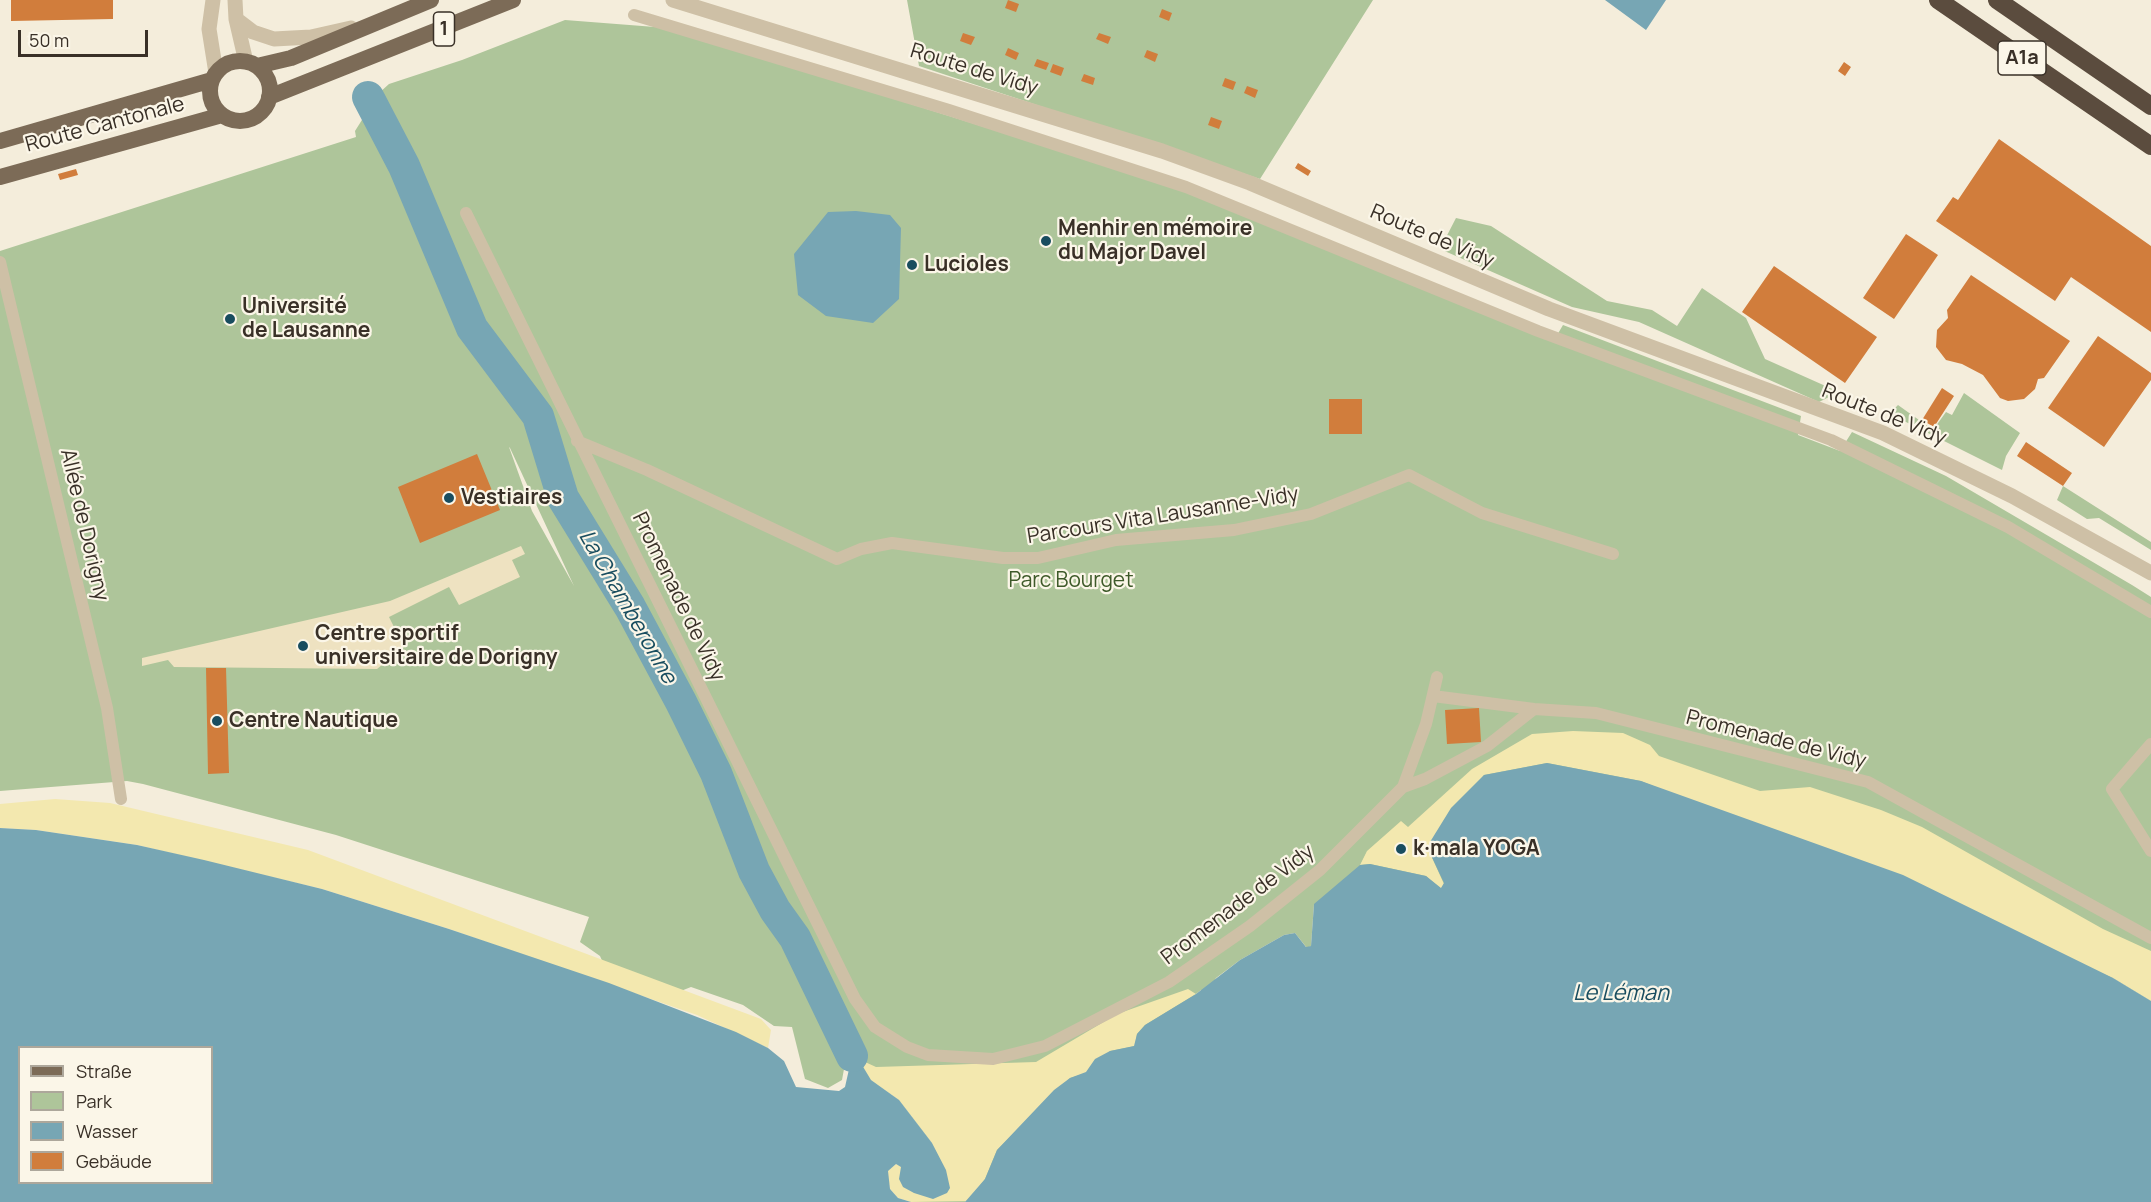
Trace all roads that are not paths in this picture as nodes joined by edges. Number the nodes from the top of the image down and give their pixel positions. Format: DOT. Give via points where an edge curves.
graph roads {
  1 [pos="213,0"];
  2 [pos="235,0"];
  3 [pos="431,0"];
  4 [pos="513,0"];
  5 [pos="673,0"];
  6 [pos="1938,0"];
  7 [pos="1997,0"];
  8 [pos="634,15"];
  9 [pos="236,19"];
  10 [pos="386,20"];
  11 [pos="251,64"];
  12 [pos="214,77"];
  13 [pos="269,97"];
  14 [pos="2151,106"];
  15 [pos="222,115"];
  16 [pos="0,141"];
  17 [pos="2151,146"];
  18 [pos="0,177"];
  19 [pos="466,213"];
  20 [pos="0,262"];
  21 [pos="578,441"];
  22 [pos="1613,554"];
  23 [pos="2151,573"];
  24 [pos="2151,612"];
  25 [pos="1437,677"];
  26 [pos="1433,696"];
  27 [pos="1534,709"];
  28 [pos="2151,744"];
  29 [pos="1403,787"];
  30 [pos="121,799"];
  31 [pos="2151,851"];
  32 [pos="2151,938"];
  1 -- 12 [label="street" via="209,29"];
  2 -- 9 [label="street"];
  3 -- 10 [label="main road, 1"];
  4 -- 13 [label="main road, 1"];
  5 -- 23 [label="street, Route de Vidy" via="1162,151 1250,183 1549,309 1883,433 2012,496"];
  6 -- 17 [label="highway, A1a"];
  7 -- 14 [label="highway, A1a"];
  8 -- 24 [label="street" via="949,110 1186,187 1538,331 1831,440 2008,527"];
  9 -- 10 [label="street" via="253,32 284,40"];
  9 -- 11 [label="street"];
  10 -- 11 [label="main road, 1" via="291,58"];
  11 -- 12 [label="main road" via="235,62"];
  11 -- 13 [label="main road" via="269,85"];
  12 -- 15 [label="main road" via="212,103"];
  12 -- 16 [label="main road, Route Cantonale"];
  13 -- 15 [label="main road" via="266,106 250,119"];
  15 -- 18 [label="main road, Route Cantonale"];
  19 -- 21 [label="street, Promenade de Vidy"];
  20 -- 30 [label="street, Allée de Dorigny" via="107,708"];
  21 -- 22 [label="street, Parcours Vita Lausanne-Vidy" via="837,559 892,543 1003,558 1038,558 1116,540 1234,530 1311,514 1409,475 1482,513"];
  21 -- 29 [label="street, Promenade de Vidy" via="855,999 875,1027 907,1047 928,1054 993,1059 1045,1046 1169,982 1250,926 1320,870"];
  25 -- 26 [label="street, Promenade de Vidy"];
  26 -- 27 [label="street, Promenade de Vidy"];
  26 -- 29 [label="street, Promenade de Vidy"];
  27 -- 29 [label="street, Promenade de Vidy" via="1487,746"];
  27 -- 32 [label="street, Promenade de Vidy" via="1596,713 1868,782"];
  28 -- 31 [label="street" via="2112,789"];
}
